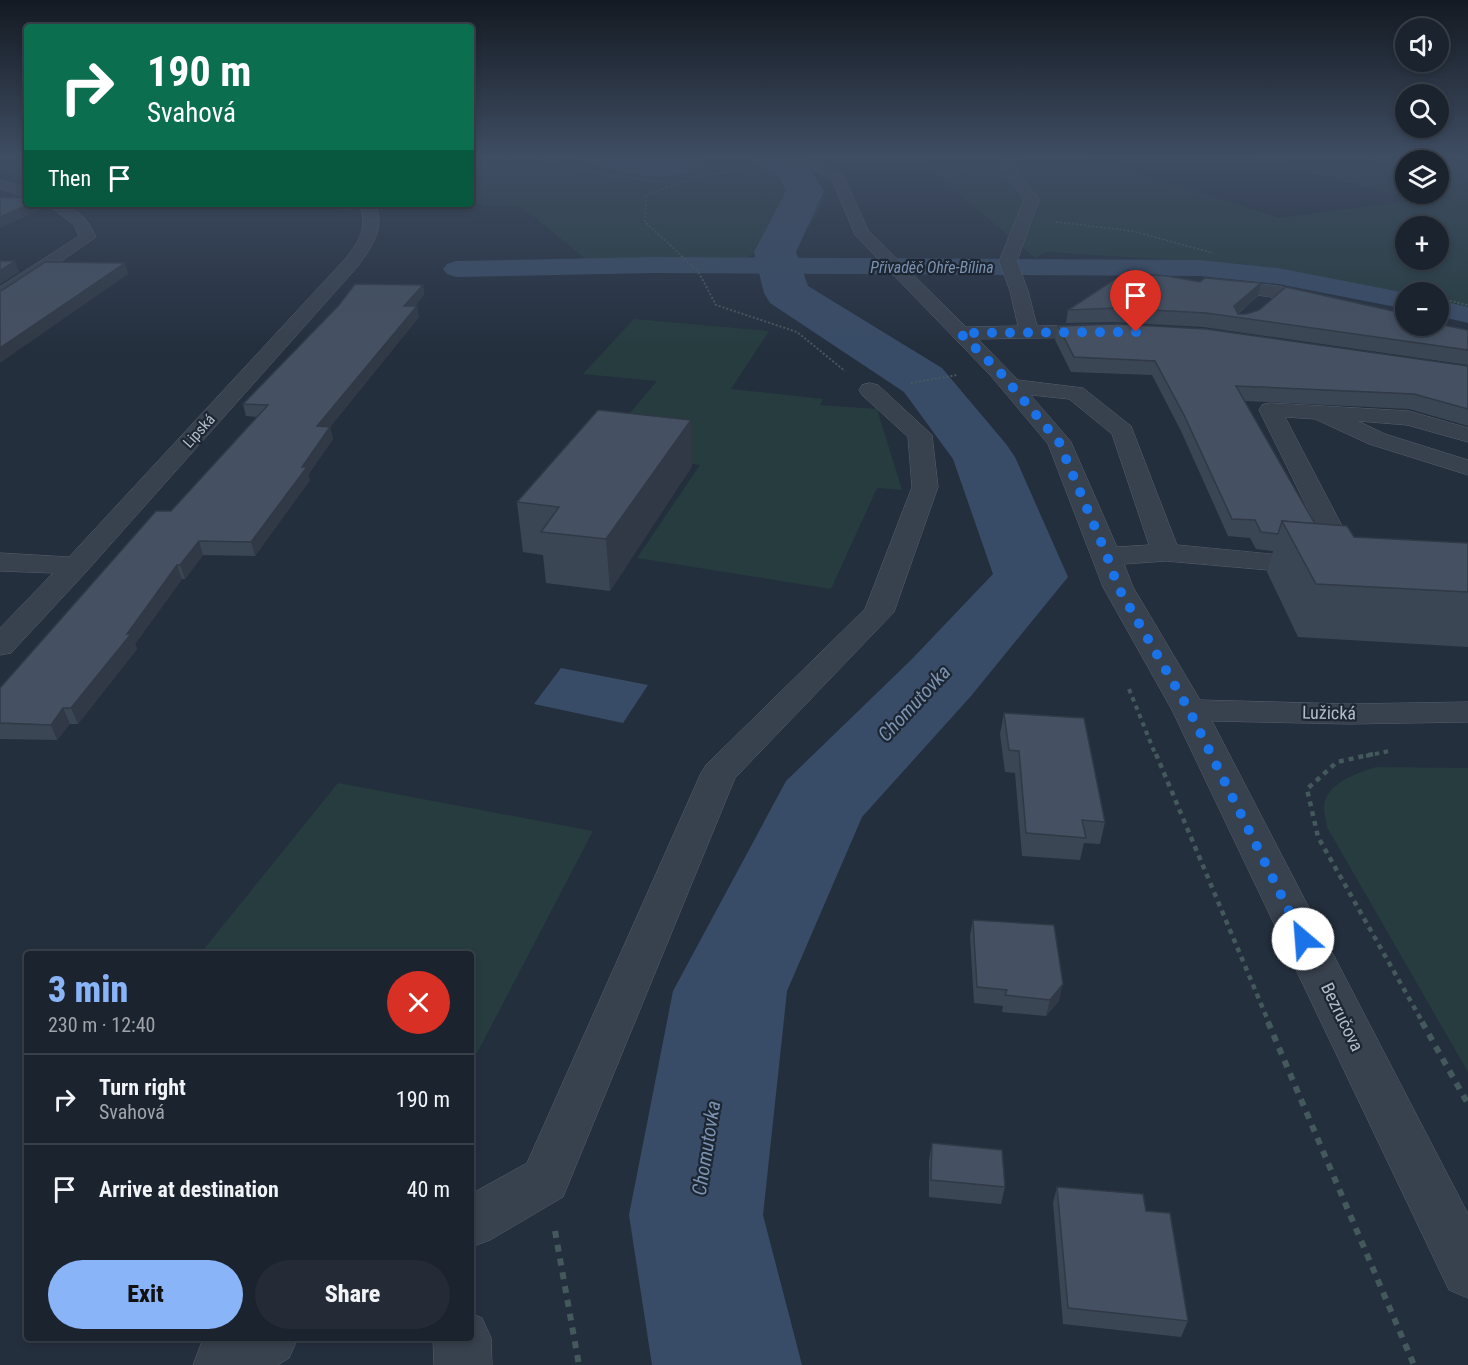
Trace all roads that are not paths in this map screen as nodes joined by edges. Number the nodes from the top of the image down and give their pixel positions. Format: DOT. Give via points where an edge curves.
graph roads {
  1 [pos="79,221"];
  2 [pos="372,221"];
  3 [pos="856,221"];
  4 [pos="1024,221"];
  5 [pos="19,264"];
  6 [pos="48,265"];
  7 [pos="1199,283"];
  8 [pos="1278,292"];
  9 [pos="0,295"];
  10 [pos="1260,306"];
  11 [pos="1357,311"];
  12 [pos="1395,320"];
  13 [pos="1342,325"];
  14 [pos="1125,331"];
  15 [pos="960,333"];
  16 [pos="1029,333"];
  17 [pos="1011,386"];
  18 [pos="870,390"];
  19 [pos="1319,412"];
  20 [pos="1468,435"];
  21 [pos="1468,468"];
  22 [pos="1166,553"];
  23 [pos="1107,556"];
  24 [pos="0,562"];
  25 [pos="76,566"];
  26 [pos="0,646"];
  27 [pos="1189,710"];
  28 [pos="1468,712"];
  29 [pos="474,1220"];
  30 [pos="1468,1270"];
  31 [pos="264,1341"];
  32 [pos="462,1341"];
  33 [pos="222,1365"];
  34 [pos="463,1365"];
  1 -- 6 [label="street" via="88,237"];
  2 -- 25 [label="street, Lipská" via="367,241 352,262"];
  3 -- 15 [label="street, Bezručova" via="861,232"];
  4 -- 16 [label="street" via="1008,261"];
  5 -- 6 [label="street"];
  6 -- 9 [label="street"];
  7 -- 8 [label="street"];
  8 -- 10 [label="street"];
  8 -- 11 [label="street"];
  11 -- 12 [label="street"];
  11 -- 13 [label="street"];
  14 -- 16 [label="street"];
  15 -- 16 [label="street"];
  15 -- 17 [label="street, Bezručova"];
  17 -- 22 [label="street" via="1075,393 1123,431"];
  17 -- 23 [label="street, Bezručova" via="1059,442"];
  18 -- 29 [label="street" via="920,435 925,487 879,612 719,773 545,1180"];
  19 -- 20 [label="street" via="1409,418"];
  19 -- 21 [label="street" via="1377,440"];
  19 -- 22 [label="street" via="1270,410 1362,568"];
  22 -- 23 [label="street"];
  23 -- 27 [label="street, Bezručova" via="1118,587"];
  24 -- 25 [label="street"];
  25 -- 26 [label="street, Lipská"];
  27 -- 28 [label="street, Lužická"];
  27 -- 30 [label="street, Bezručova"];
  31 -- 33 [label="street"];
  32 -- 34 [label="street"];
}
